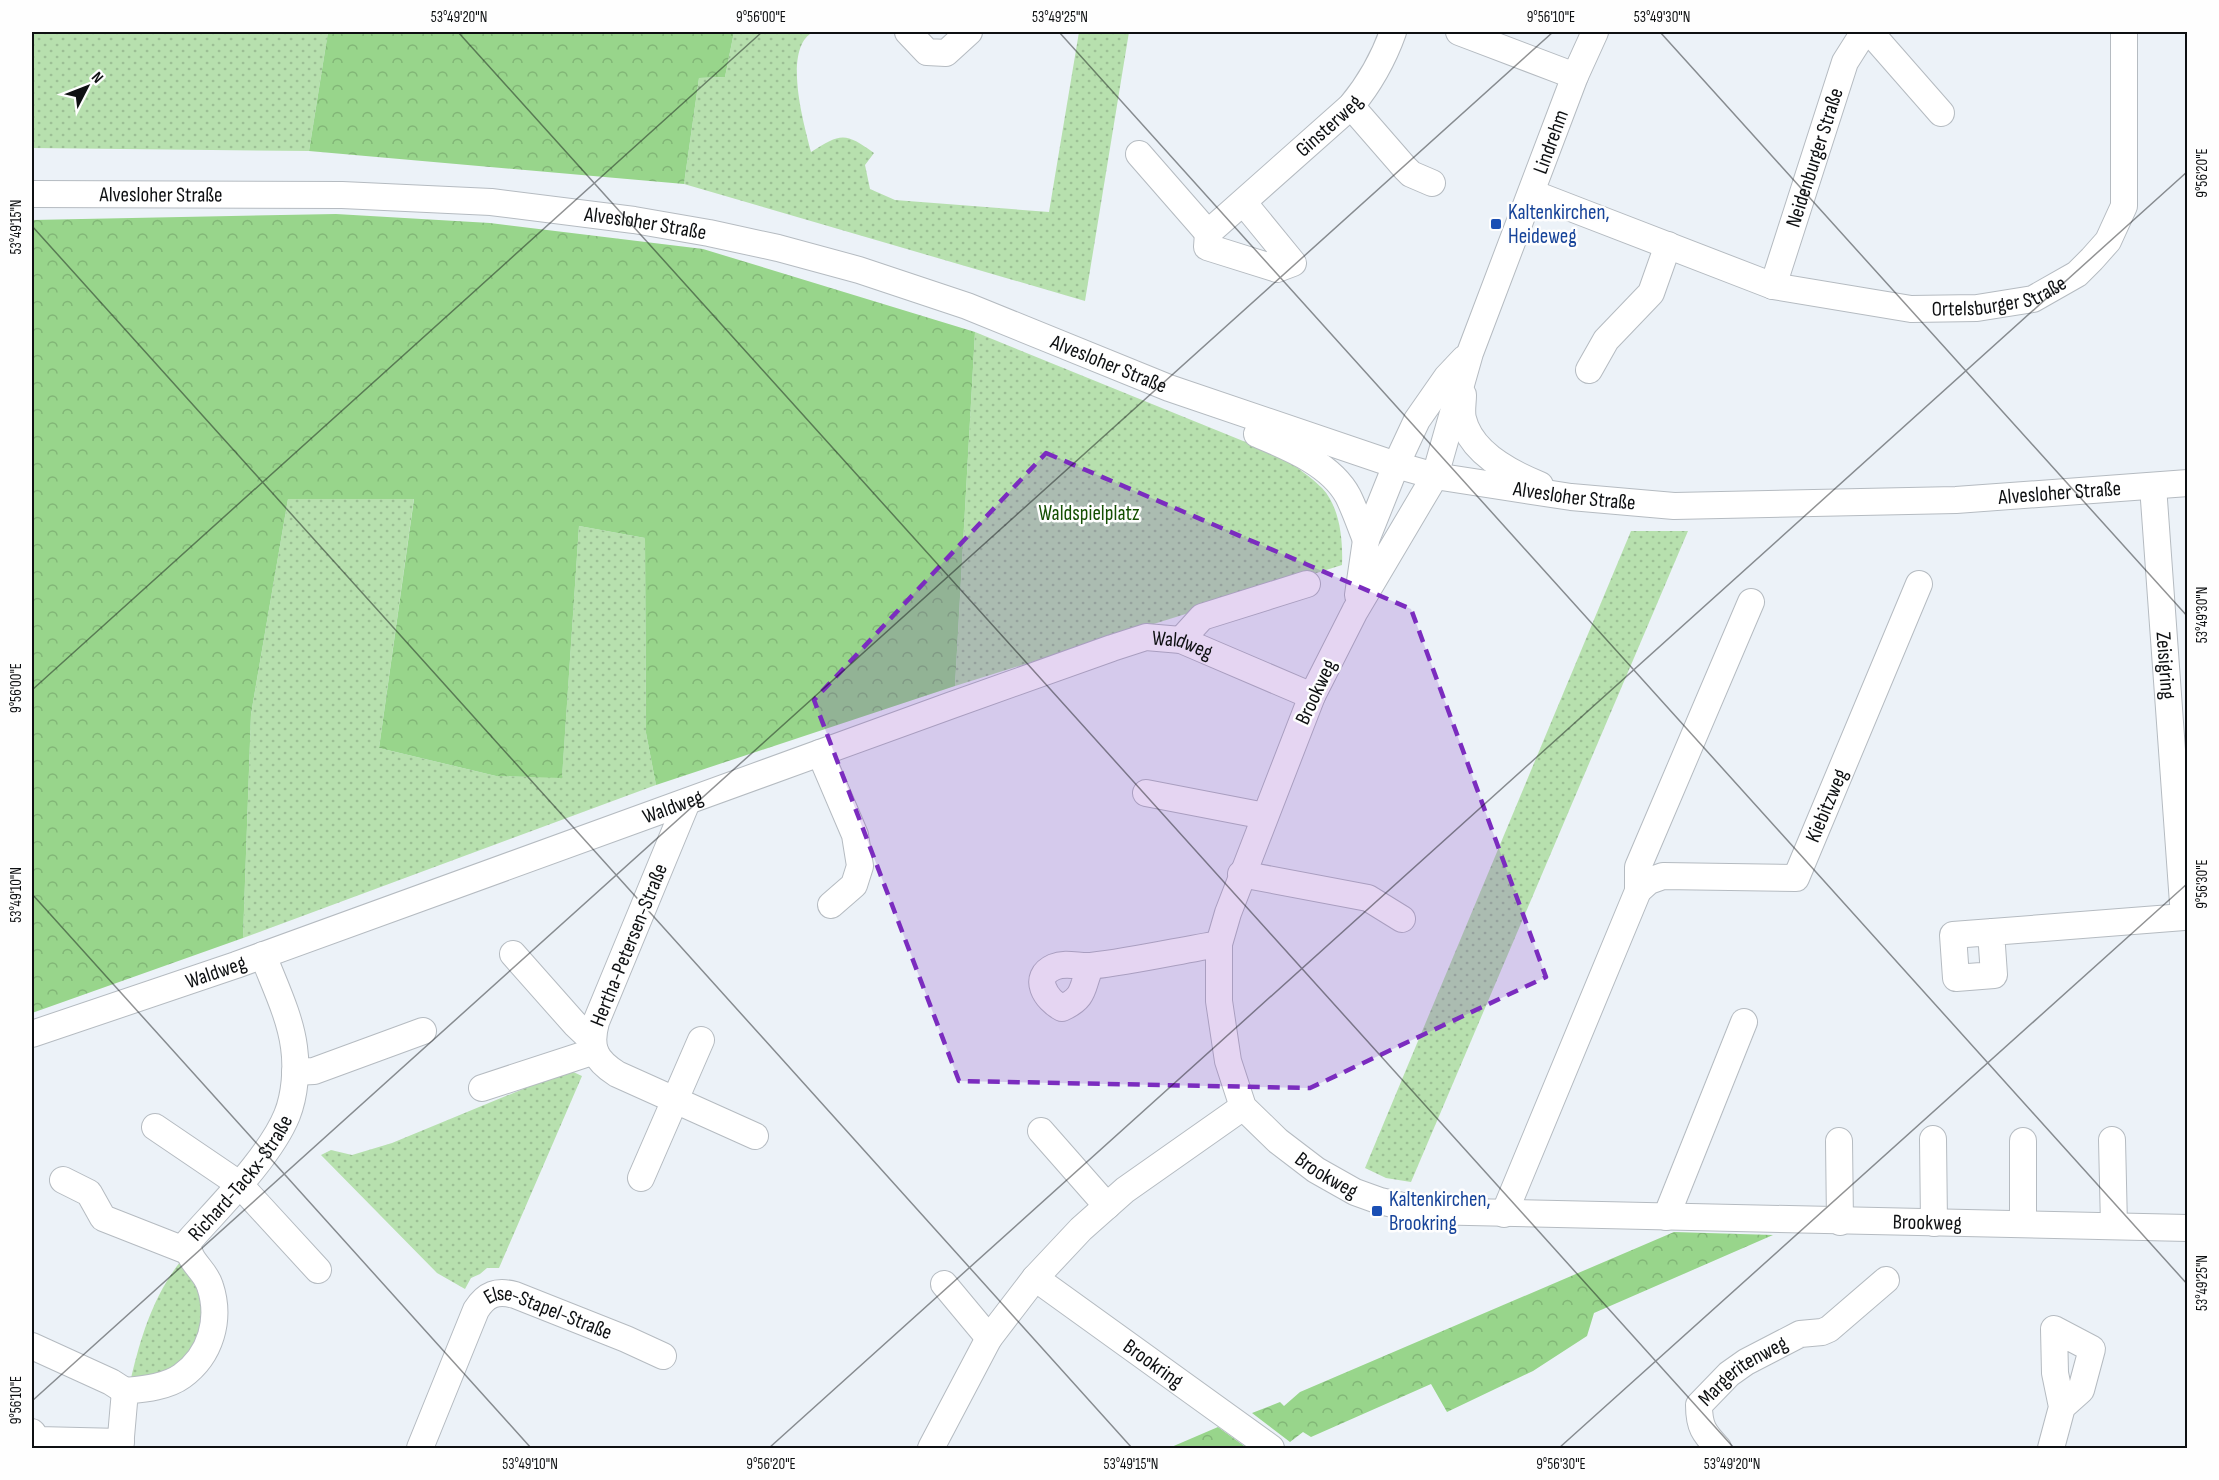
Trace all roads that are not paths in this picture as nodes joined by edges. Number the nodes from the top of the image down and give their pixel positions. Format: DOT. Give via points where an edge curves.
graph roads {
  1 [pos="908,32"];
  2 [pos="969,32"];
  3 [pos="1393,32"];
  4 [pos="1459,32"];
  5 [pos="1595,32"];
  6 [pos="1864,32"];
  7 [pos="1870,32"];
  8 [pos="2124,32"];
  9 [pos="1575,76"];
  10 [pos="1351,106"];
  11 [pos="1941,113"];
  12 [pos="1138,154"];
  13 [pos="1432,183"];
  14 [pos="1532,193"];
  15 [pos="32,194"];
  16 [pos="1243,202"];
  17 [pos="1208,233"];
  18 [pos="1668,245"];
  19 [pos="1773,286"];
  20 [pos="1467,361"];
  21 [pos="1589,370"];
  22 [pos="1168,388"];
  23 [pos="1396,465"];
  24 [pos="1435,476"];
  25 [pos="2187,483"];
  26 [pos="2153,486"];
  27 [pos="1571,497"];
  28 [pos="1366,540"];
  29 [pos="1307,584"];
  30 [pos="1919,584"];
  31 [pos="1751,602"];
  32 [pos="1355,610"];
  33 [pos="1181,640"];
  34 [pos="1312,696"];
  35 [pos="820,753"];
  36 [pos="1146,793"];
  37 [pos="687,802"];
  38 [pos="1265,816"];
  39 [pos="1241,874"];
  40 [pos="1638,891"];
  41 [pos="831,905"];
  42 [pos="2186,917"];
  43 [pos="1402,919"];
  44 [pos="1991,932"];
  45 [pos="1219,944"];
  46 [pos="513,954"];
  47 [pos="263,955"];
  48 [pos="1091,966"];
  49 [pos="1744,1022"];
  50 [pos="423,1031"];
  51 [pos="32,1034"];
  52 [pos="701,1040"];
  53 [pos="594,1046"];
  54 [pos="295,1072"];
  55 [pos="482,1088"];
  56 [pos="674,1100"];
  57 [pos="1243,1107"];
  58 [pos="155,1127"];
  59 [pos="1041,1131"];
  60 [pos="755,1136"];
  61 [pos="1933,1139"];
  62 [pos="2112,1140"];
  63 [pos="1839,1141"];
  64 [pos="2023,1141"];
  65 [pos="641,1178"];
  66 [pos="63,1180"];
  67 [pos="239,1184"];
  68 [pos="1107,1206"];
  69 [pos="1504,1214"];
  70 [pos="1666,1217"];
  71 [pos="1840,1221"];
  72 [pos="1934,1223"];
  73 [pos="2023,1224"];
  74 [pos="2114,1226"];
  75 [pos="2187,1228"];
  76 [pos="187,1251"];
  77 [pos="318,1270"];
  78 [pos="1035,1278"];
  79 [pos="1886,1280"];
  80 [pos="944,1284"];
  81 [pos="989,1338"];
  82 [pos="32,1346"];
  83 [pos="663,1356"];
  84 [pos="125,1391"];
  85 [pos="2062,1407"];
  86 [pos="32,1432"];
  87 [pos="121,1445"];
  88 [pos="420,1449"];
  89 [pos="931,1449"];
  90 [pos="1271,1449"];
  91 [pos="1718,1449"];
  92 [pos="2051,1449"];
  1 -- 2 [label="street" via="927,52 946,53"];
  3 -- 10 [label="street, Ginsterweg" via="1369,84"];
  4 -- 9 [label="street"];
  5 -- 9 [label="street, Lindrehm"];
  6 -- 19 [label="street, Neidenburger Straße" via="1845,62"];
  7 -- 11 [label="street"];
  8 -- 19 [label="street, Ortelsburger Straße" via="2124,206 2108,241 2077,274 2033,299 1977,308 1911,309"];
  9 -- 14 [label="street, Lindrehm"];
  10 -- 13 [label="street" via="1411,174"];
  10 -- 16 [label="street, Ginsterweg"];
  12 -- 17 [label="street"];
  14 -- 18 [label="street, Ortelsburger Straße"];
  14 -- 20 [label="street, Lindrehm"];
  15 -- 22 [label="street, Alvesloher Straße" via="342,195 491,202 709,232 881,277 967,306"];
  16 -- 17 [label="street, Ginsterweg"];
  16 -- 17 [label="street" via="1293,262 1277,269 1207,247"];
  18 -- 19 [label="street, Ortelsburger Straße"];
  18 -- 21 [label="street" via="1652,293 1606,340"];
  20 -- 23 [label="street, Lindrehm" via="1448,377 1417,420"];
  20 -- 24 [label="street, Lindrehm"];
  20 -- 27 [label="street" via="1463,418 1477,445 1494,461 1528,480"];
  22 -- 23 [label="street, Alvesloher Straße"];
  22 -- 28 [label="street" via="1322,466 1347,494"];
  23 -- 24 [label="street, Alvesloher Straße"];
  23 -- 28 [label="street, Brookweg"];
  24 -- 27 [label="street, Alvesloher Straße"];
  24 -- 32 [label="street, Brookweg"];
  25 -- 26 [label="street, Alvesloher Straße"];
  26 -- 27 [label="street, Alvesloher Straße" via="1956,500 1685,506"];
  26 -- 42 [label="street, Zeisigring"];
  28 -- 32 [label="street, Brookweg"];
  29 -- 33 [label="street" via="1202,617"];
  30 -- 40 [label="street, Kiebitzweg" via="1796,878 1663,876"];
  31 -- 40 [label="street" via="1638,867"];
  32 -- 34 [label="street, Brookweg"];
  33 -- 34 [label="street, Waldweg"];
  33 -- 35 [label="street, Waldweg" via="1146,637"];
  34 -- 38 [label="street, Brookweg"];
  35 -- 37 [label="street, Waldweg"];
  35 -- 41 [label="street" via="855,835 860,866 854,885"];
  36 -- 38 [label="street"];
  37 -- 47 [label="street, Waldweg"];
  37 -- 53 [label="street, Hertha-Petersen-Straße" via="596,1022"];
  38 -- 39 [label="street, Brookweg"];
  39 -- 43 [label="street" via="1368,898"];
  39 -- 45 [label="street, Brookweg"];
  40 -- 69 [label="street"];
  42 -- 44 [label="street, Zeisigring"];
  45 -- 48 [label="street"];
  45 -- 57 [label="street, Brookweg" via="1219,1001 1228,1061"];
  46 -- 53 [label="street"];
  47 -- 51 [label="street, Waldweg"];
  47 -- 54 [label="street, Richard-Tackx-Straße" via="294,1046"];
  49 -- 70 [label="street"];
  50 -- 54 [label="street" via="314,1071"];
  52 -- 56 [label="street"];
  53 -- 55 [label="street"];
  53 -- 56 [label="street, Hertha-Petersen-Straße" via="603,1065"];
  54 -- 67 [label="street, Richard-Tackx-Straße" via="286,1116"];
  56 -- 60 [label="street, Hertha-Petersen-Straße"];
  56 -- 65 [label="street"];
  57 -- 68 [label="street"];
  57 -- 69 [label="street, Brookweg" via="1316,1170 1355,1192 1424,1211"];
  58 -- 67 [label="street"];
  59 -- 68 [label="street"];
  61 -- 72 [label="street"];
  62 -- 74 [label="street"];
  63 -- 71 [label="street"];
  64 -- 73 [label="street"];
  66 -- 76 [label="street" via="89,1193 103,1218"];
  67 -- 76 [label="street, Richard-Tackx-Straße" via="188,1242"];
  67 -- 77 [label="street"];
  68 -- 78 [label="street"];
  69 -- 70 [label="street, Brookweg"];
  70 -- 71 [label="street, Brookweg"];
  71 -- 72 [label="street, Brookweg"];
  72 -- 73 [label="street, Brookweg"];
  73 -- 74 [label="street, Brookweg"];
  74 -- 75 [label="street, Brookweg"];
  76 -- 84 [label="street, Richard-Tackx-Straße" via="210,1284 216,1314 208,1348 182,1376 153,1388"];
  78 -- 81 [label="street"];
  78 -- 90 [label="street, Brookring"];
  79 -- 91 [label="street, Margeritenweg" via="1829,1329 1800,1334 1729,1374 1699,1405 1699,1422"];
  80 -- 81 [label="street"];
  81 -- 89 [label="street"];
  82 -- 84 [label="street"];
  83 -- 88 [label="street, Else-Stapel-Straße" via="515,1295 491,1294 482,1299 476,1310"];
  84 -- 87 [label="street"];
  85 -- 92 [label="street"];
  86 -- 87 [label="street" via="38,1440"];
}
